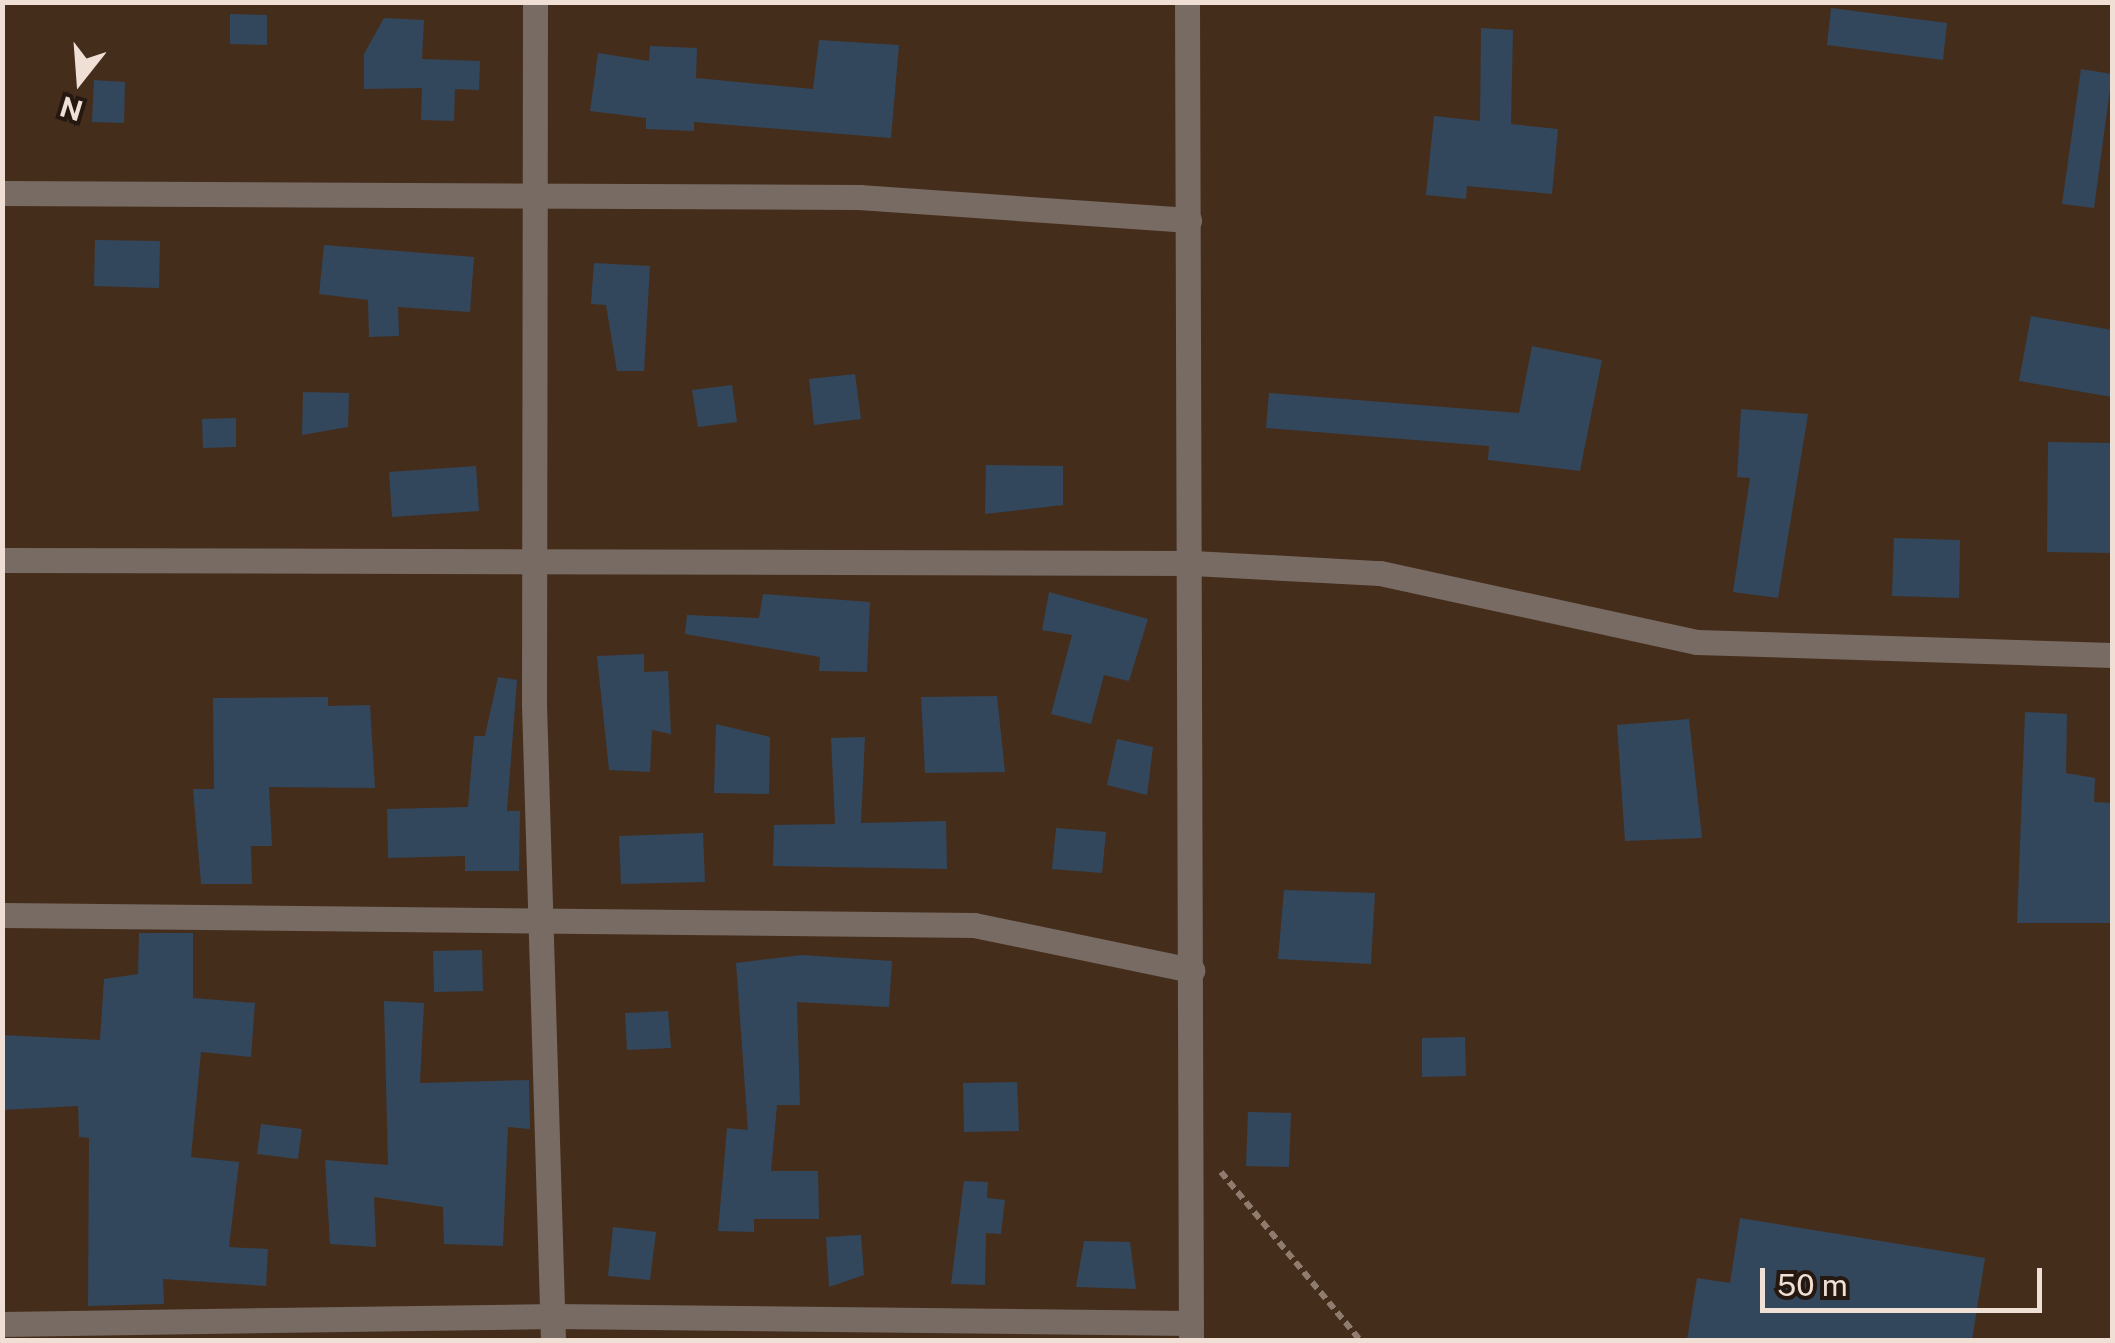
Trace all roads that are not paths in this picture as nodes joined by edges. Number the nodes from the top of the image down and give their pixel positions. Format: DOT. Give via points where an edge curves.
graph roads {
  1 [pos="535,2"];
  2 [pos="1187,2"];
  3 [pos="2,193"];
  4 [pos="536,200"];
  5 [pos="1189,220"];
  6 [pos="2,560"];
  7 [pos="532,560"];
  8 [pos="1193,563"];
  9 [pos="2112,655"];
  10 [pos="2,915"];
  11 [pos="542,922"];
  12 [pos="1192,970"];
  13 [pos="2,1324"];
  14 [pos="553,1328"];
  15 [pos="1191,1332"];
  1 -- 4 [label="street"];
  2 -- 5 [label="street"];
  3 -- 4 [label="street"];
  4 -- 5 [label="street" via="859,198"];
  4 -- 7 [label="street"];
  5 -- 8 [label="street"];
  6 -- 7 [label="street"];
  7 -- 8 [label="street"];
  7 -- 11 [label="street"];
  8 -- 9 [label="street" via="1380,573 1697,642"];
  8 -- 12 [label="street"];
  10 -- 11 [label="street"];
  11 -- 12 [label="street" via="974,925"];
  11 -- 14 [label="street"];
  12 -- 15 [label="street"];
  13 -- 14 [label="street"];
  14 -- 15 [label="street"];
}
